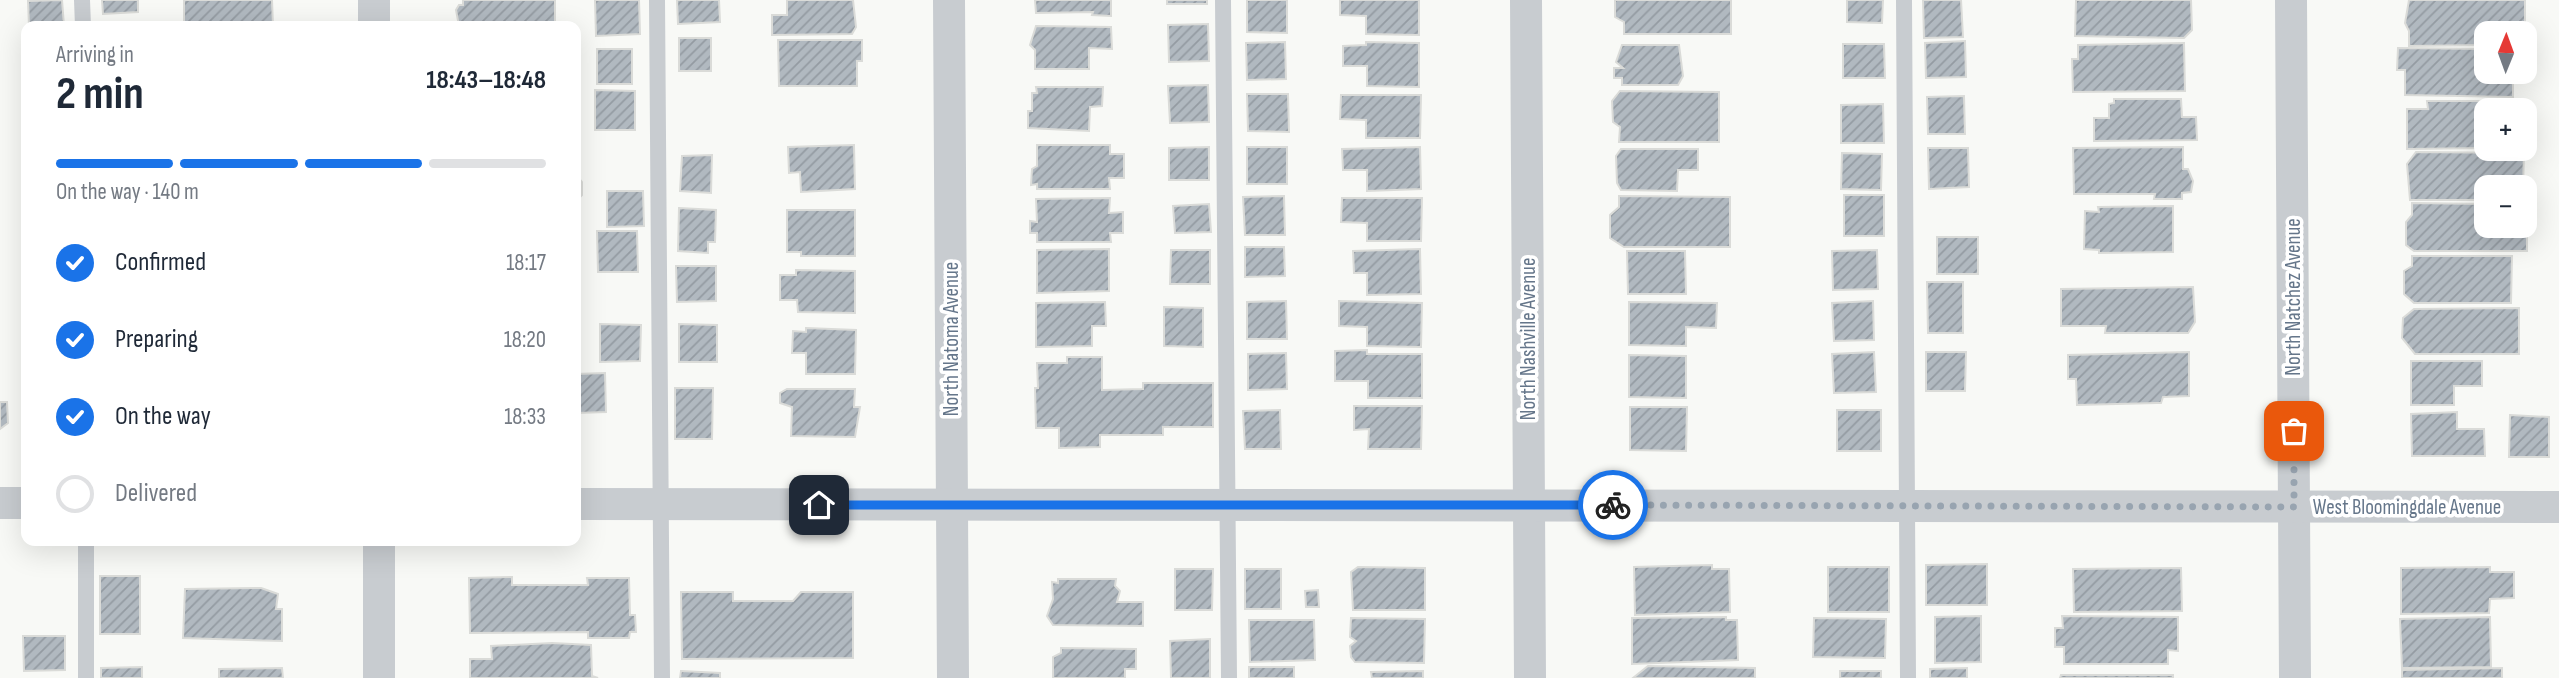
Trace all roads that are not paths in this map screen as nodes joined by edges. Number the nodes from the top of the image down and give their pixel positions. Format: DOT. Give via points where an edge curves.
graph roads {
  1 [pos="82,0"];
  2 [pos="374,0"];
  3 [pos="657,0"];
  4 [pos="949,0"];
  5 [pos="1223,0"];
  6 [pos="1526,0"];
  7 [pos="1904,0"];
  8 [pos="2291,0"];
  9 [pos="82,21"];
  10 [pos="374,21"];
  11 [pos="0,503"];
  12 [pos="21,503"];
  13 [pos="581,504"];
  14 [pos="661,505"];
  15 [pos="952,505"];
  16 [pos="1227,505"];
  17 [pos="1529,505"];
  18 [pos="1907,506"];
  19 [pos="2294,507"];
  20 [pos="2559,507"];
  21 [pos="86,546"];
  22 [pos="379,546"];
  23 [pos="86,678"];
  24 [pos="379,678"];
  25 [pos="662,678"];
  26 [pos="953,678"];
  27 [pos="1229,678"];
  28 [pos="1530,678"];
  29 [pos="1908,678"];
  30 [pos="2295,678"];
  1 -- 9 [label="lane"];
  2 -- 10 [label="street"];
  3 -- 14 [label="lane"];
  4 -- 15 [label="street, North Natoma Avenue"];
  5 -- 16 [label="lane"];
  6 -- 17 [label="street, North Nashville Avenue"];
  7 -- 18 [label="lane"];
  8 -- 19 [label="street, North Natchez Avenue"];
  11 -- 12 [label="street"];
  13 -- 14 [label="street, West Bloomingdale Avenue"];
  14 -- 15 [label="street, West Bloomingdale Avenue"];
  14 -- 25 [label="lane"];
  15 -- 16 [label="street, West Bloomingdale Avenue"];
  15 -- 26 [label="street, North Natoma Avenue"];
  16 -- 17 [label="street, West Bloomingdale Avenue"];
  16 -- 27 [label="lane"];
  17 -- 18 [label="street, West Bloomingdale Avenue"];
  17 -- 28 [label="street, North Nashville Avenue"];
  18 -- 19 [label="street, West Bloomingdale Avenue"];
  18 -- 29 [label="lane"];
  19 -- 20 [label="street, West Bloomingdale Avenue"];
  19 -- 30 [label="street, North Natchez Avenue"];
  21 -- 23 [label="lane"];
  22 -- 24 [label="street"];
}
